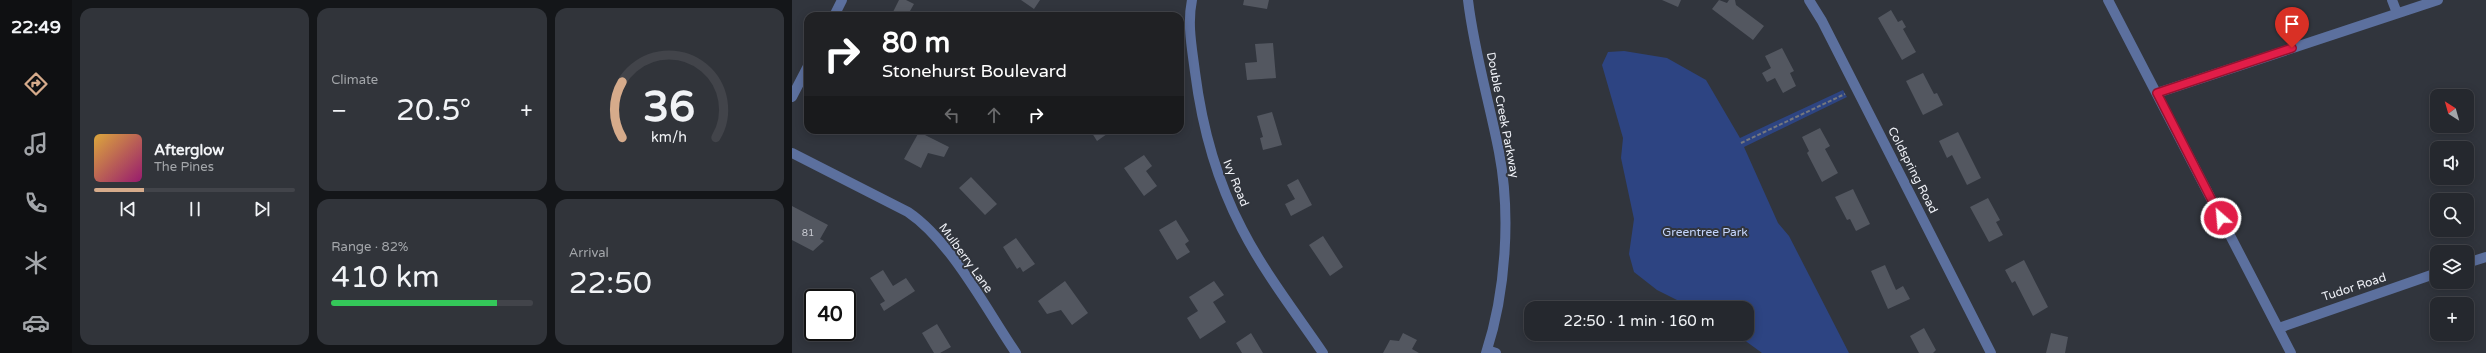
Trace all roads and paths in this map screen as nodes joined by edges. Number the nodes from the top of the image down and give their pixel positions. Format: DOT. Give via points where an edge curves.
graph roads {
  1 [pos="842,0"];
  2 [pos="1192,0"];
  3 [pos="1468,0"];
  4 [pos="1809,0"];
  5 [pos="2108,0"];
  6 [pos="2392,0"];
  7 [pos="2438,0"];
  8 [pos="836,12"];
  9 [pos="2397,13"];
  10 [pos="1185,28"];
  11 [pos="804,74"];
  12 [pos="2157,93"];
  13 [pos="1845,94"];
  14 [pos="792,97"];
  15 [pos="1741,143"];
  16 [pos="792,153"];
  17 [pos="2486,257"];
  18 [pos="2474,261"];
  19 [pos="2430,275"];
  20 [pos="2279,328"];
  21 [pos="1490,352"];
  22 [pos="1016,353"];
  23 [pos="1323,353"];
  24 [pos="1991,353"];
  25 [pos="2291,353"];
  1 -- 8 [label="street"];
  2 -- 10 [label="street, Ivy Road"];
  3 -- 21 [label="street, Double Creek Parkway" via="1504,186 1501,282"];
  4 -- 24 [label="street, Coldspring Road"];
  5 -- 12 [label="street"];
  6 -- 9 [label="street"];
  7 -- 9 [label="street"];
  9 -- 12 [label="street"];
  10 -- 23 [label="street, Ivy Road" via="1200,112 1224,190 1261,262"];
  11 -- 14 [label="street"];
  12 -- 20 [label="street"];
  13 -- 15 [label="path"];
  16 -- 22 [label="street, Mulberry Lane" via="908,212 924,223 943,244"];
  17 -- 18 [label="street"];
  19 -- 20 [label="street, Tudor Road"];
  20 -- 25 [label="street"];
}
